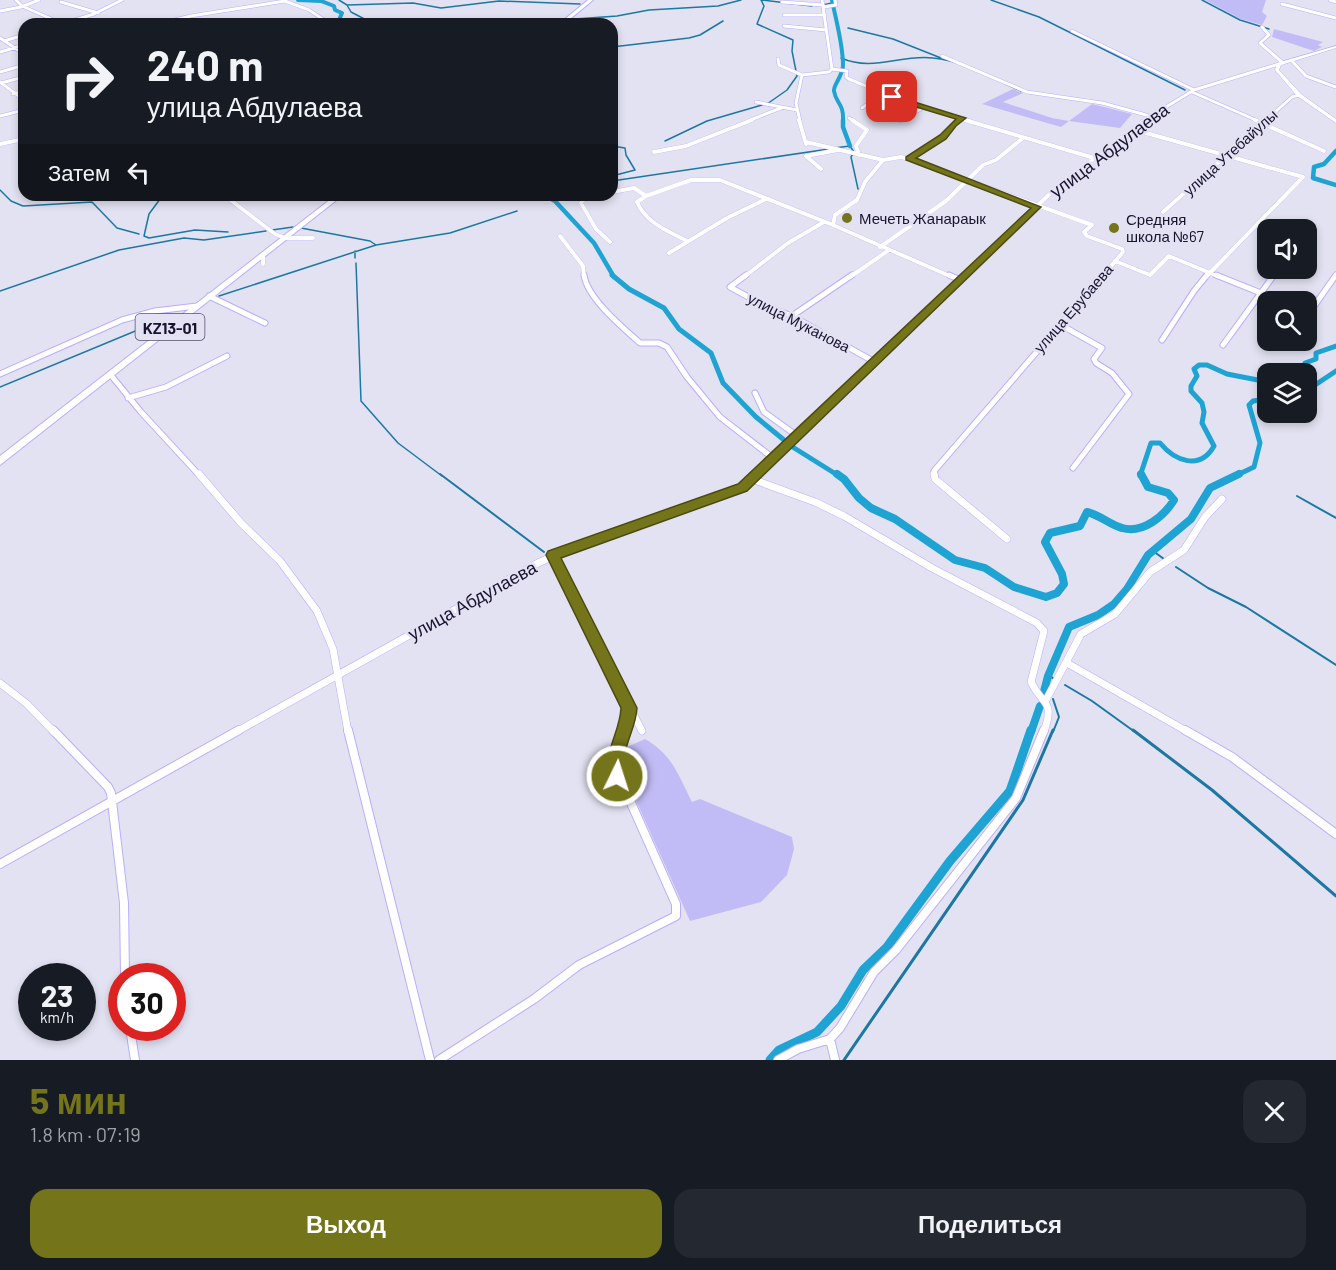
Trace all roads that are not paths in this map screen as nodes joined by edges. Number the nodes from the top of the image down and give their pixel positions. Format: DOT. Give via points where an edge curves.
graph roads {
  1 [pos="16,0"];
  2 [pos="39,0"];
  3 [pos="591,0"];
  4 [pos="822,0"];
  5 [pos="835,0"];
  6 [pos="1330,0"];
  7 [pos="122,1"];
  8 [pos="61,2"];
  9 [pos="782,2"];
  10 [pos="1336,2"];
  11 [pos="1282,4"];
  12 [pos="24,6"];
  13 [pos="824,6"];
  14 [pos="0,11"];
  15 [pos="98,13"];
  16 [pos="784,15"];
  17 [pos="825,15"];
  18 [pos="49,18"];
  19 [pos="82,18"];
  20 [pos="183,18"];
  21 [pos="319,18"];
  22 [pos="568,18"];
  23 [pos="1336,18"];
  24 [pos="784,26"];
  25 [pos="1262,27"];
  26 [pos="826,30"];
  27 [pos="1072,31"];
  28 [pos="18,36"];
  29 [pos="2,40"];
  30 [pos="18,47"];
  31 [pos="1336,47"];
  32 [pos="15,48"];
  33 [pos="18,50"];
  34 [pos="0,52"];
  35 [pos="942,56"];
  36 [pos="778,59"];
  37 [pos="1291,60"];
  38 [pos="1281,63"];
  39 [pos="18,67"];
  40 [pos="832,69"];
  41 [pos="0,72"];
  42 [pos="802,75"];
  43 [pos="18,78"];
  44 [pos="0,83"];
  45 [pos="1336,87"];
  46 [pos="1193,91"];
  47 [pos="18,92"];
  48 [pos="14,93"];
  49 [pos="883,93"];
  50 [pos="1299,95"];
  51 [pos="18,96"];
  52 [pos="756,102"];
  53 [pos="924,107"];
  54 [pos="781,108"];
  55 [pos="862,108"];
  56 [pos="797,110"];
  57 [pos="18,112"];
  58 [pos="0,116"];
  59 [pos="1150,116"];
  60 [pos="849,118"];
  61 [pos="963,118"];
  62 [pos="900,121"];
  63 [pos="1336,121"];
  64 [pos="1262,123"];
  65 [pos="1132,129"];
  66 [pos="1023,138"];
  67 [pos="18,140"];
  68 [pos="0,144"];
  69 [pos="838,150"];
  70 [pos="1324,151"];
  71 [pos="654,152"];
  72 [pos="860,155"];
  73 [pos="1228,155"];
  74 [pos="1094,158"];
  75 [pos="909,159"];
  76 [pos="883,160"];
  77 [pos="821,170"];
  78 [pos="965,180"];
  79 [pos="618,191"];
  80 [pos="646,196"];
  81 [pos="766,199"];
  82 [pos="232,201"];
  83 [pos="332,201"];
  84 [pos="582,201"];
  85 [pos="1037,207"];
  86 [pos="1163,212"];
  87 [pos="824,222"];
  88 [pos="833,225"];
  89 [pos="560,236"];
  90 [pos="285,238"];
  91 [pos="313,238"];
  92 [pos="687,241"];
  93 [pos="610,242"];
  94 [pos="880,246"];
  95 [pos="889,250"];
  96 [pos="669,253"];
  97 [pos="1115,261"];
  98 [pos="1210,272"];
  99 [pos="1336,275"];
  100 [pos="958,279"];
  101 [pos="1271,279"];
  102 [pos="1258,291"];
  103 [pos="1261,291"];
  104 [pos="209,296"];
  105 [pos="1257,296"];
  106 [pos="230,299"];
  107 [pos="221,301"];
  108 [pos="1317,302"];
  109 [pos="197,306"];
  110 [pos="792,316"];
  111 [pos="265,323"];
  112 [pos="1059,324"];
  113 [pos="1162,340"];
  114 [pos="1224,345"];
  115 [pos="227,356"];
  116 [pos="873,361"];
  117 [pos="0,374"];
  118 [pos="110,374"];
  119 [pos="756,393"];
  120 [pos="128,398"];
  121 [pos="796,435"];
  122 [pos="773,458"];
  123 [pos="0,461"];
  124 [pos="1073,468"];
  125 [pos="753,479"];
  126 [pos="1222,499"];
  127 [pos="1006,539"];
  128 [pos="553,555"];
  129 [pos="1067,663"];
  130 [pos="339,675"];
  131 [pos="0,683"];
  132 [pos="1047,700"];
  133 [pos="630,711"];
  134 [pos="642,731"];
  135 [pos="112,801"];
  136 [pos="1336,834"];
  137 [pos="0,864"];
  138 [pos="125,963"];
  139 [pos="830,1039"];
  140 [pos="132,1041"];
  141 [pos="135,1060"];
  142 [pos="430,1060"];
  143 [pos="439,1060"];
  144 [pos="778,1060"];
  145 [pos="835,1060"];
  1 -- 12 [label="street"];
  2 -- 12 [label="street"];
  3 -- 22 [label="highway"];
  4 -- 13 [label="street"];
  5 -- 13 [label="street" via="836,5"];
  6 -- 10 [label="street"];
  7 -- 15 [label="street"];
  8 -- 15 [label="street"];
  9 -- 13 [label="street"];
  11 -- 23 [label="street"];
  12 -- 14 [label="street"];
  12 -- 18 [label="street"];
  13 -- 17 [label="street"];
  15 -- 19 [label="street"];
  16 -- 17 [label="street"];
  17 -- 26 [label="street"];
  20 -- 21 [label="street" via="285,1"];
  24 -- 26 [label="street"];
  25 -- 38 [label="street" via="1269,35 1260,43"];
  26 -- 40 [label="street"];
  27 -- 46 [label="street"];
  28 -- 29 [label="street"];
  29 -- 32 [label="street"];
  30 -- 32 [label="street"];
  31 -- 37 [label="main road, улица Абдулаева"];
  32 -- 33 [label="street"];
  32 -- 34 [label="street"];
  35 -- 59 [label="street" via="1027,92 1102,103"];
  36 -- 42 [label="street" via="779,65"];
  37 -- 38 [label="main road, улица Абдулаева"];
  37 -- 45 [label="street" via="1306,76"];
  38 -- 46 [label="street, улица Абдулаева"];
  38 -- 50 [label="main road" via="1276,70"];
  39 -- 41 [label="street"];
  40 -- 42 [label="street"];
  40 -- 49 [label="street" via="847,70 849,79"];
  42 -- 56 [label="street" via="795,98"];
  43 -- 44 [label="street"];
  44 -- 48 [label="street"];
  46 -- 59 [label="street, улица Абдулаева"];
  46 -- 64 [label="street"];
  47 -- 48 [label="street"];
  48 -- 51 [label="street"];
  49 -- 53 [label="street"];
  49 -- 55 [label="street"];
  50 -- 63 [label="main road"];
  50 -- 64 [label="street, улица Утебайулы"];
  52 -- 54 [label="street"];
  53 -- 61 [label="street"];
  53 -- 62 [label="street"];
  54 -- 56 [label="street"];
  54 -- 71 [label="street" via="718,135"];
  56 -- 69 [label="street" via="806,143 825,144"];
  57 -- 58 [label="street"];
  59 -- 65 [label="street, улица Абдулаева"];
  60 -- 72 [label="street" via="867,130 856,146"];
  61 -- 66 [label="street"];
  61 -- 75 [label="street" via="943,137"];
  64 -- 70 [label="street"];
  64 -- 73 [label="street, улица Утебайулы"];
  65 -- 73 [label="street"];
  65 -- 74 [label="street, улица Абдулаева"];
  66 -- 74 [label="street"];
  66 -- 78 [label="street"];
  67 -- 68 [label="street"];
  69 -- 72 [label="street"];
  69 -- 77 [label="street" via="806,156"];
  72 -- 76 [label="street"];
  73 -- 86 [label="street, улица Утебайулы"];
  73 -- 98 [label="street" via="1303,177"];
  74 -- 85 [label="street, улица Абдулаева"];
  75 -- 76 [label="street, улица Ерубаева" via="901,156"];
  75 -- 78 [label="street, улица Ерубаева"];
  76 -- 88 [label="street" via="857,200 835,215"];
  78 -- 85 [label="street, улица Ерубаева"];
  78 -- 94 [label="street" via="946,201"];
  79 -- 80 [label="street" via="634,188"];
  80 -- 81 [label="street" via="670,185 714,179"];
  80 -- 92 [label="street" via="638,206 648,219"];
  81 -- 87 [label="street"];
  81 -- 92 [label="street"];
  82 -- 90 [label="street"];
  83 -- 90 [label="highway, KZ13-01"];
  84 -- 93 [label="street" via="597,229"];
  85 -- 97 [label="street, улица Ерубаева" via="1092,225 1084,232 1087,236 1122,249"];
  85 -- 100 [label="street, улица Абдулаева"];
  87 -- 88 [label="street"];
  87 -- 110 [label="street, улица Муканова" via="788,243 730,287 763,306"];
  88 -- 94 [label="street"];
  89 -- 122 [label="street" via="583,266 586,284 616,322 640,343 663,344 720,417"];
  90 -- 91 [label="street"];
  90 -- 104 [label="highway, KZ13-01" via="263,260"];
  92 -- 96 [label="street"];
  94 -- 95 [label="street"];
  95 -- 100 [label="street"];
  95 -- 110 [label="street"];
  97 -- 98 [label="street" via="1150,275 1169,256"];
  97 -- 112 [label="street, улица Ерубаева"];
  98 -- 102 [label="street"];
  98 -- 113 [label="street"];
  99 -- 108 [label="street"];
  100 -- 116 [label="street, улица Абдулаева"];
  101 -- 103 [label="street"];
  104 -- 107 [label="street"];
  104 -- 109 [label="highway, KZ13-01"];
  105 -- 114 [label="street"];
  106 -- 107 [label="street"];
  107 -- 111 [label="street"];
  109 -- 117 [label="street" via="122,320"];
  109 -- 118 [label="highway, KZ13-01"];
  110 -- 116 [label="street, улица Муканова"];
  112 -- 124 [label="street" via="1102,348 1094,359 1096,363 1112,373 1129,394"];
  112 -- 127 [label="street, улица Ерубаева" via="934,471 935,479"];
  115 -- 120 [label="street" via="166,387"];
  116 -- 121 [label="street, улица Абдулаева"];
  118 -- 120 [label="street"];
  118 -- 123 [label="highway, KZ13-01"];
  119 -- 121 [label="street" via="764,412"];
  120 -- 130 [label="street" via="217,492 241,524 276,556 310,600 330,639"];
  121 -- 122 [label="street, улица Абдулаева"];
  122 -- 125 [label="street, улица Абдулаева"];
  125 -- 128 [label="street, улица Абдулаева" via="724,495"];
  125 -- 132 [label="street" via="844,516 1037,623 1044,631 1031,682"];
  126 -- 129 [label="street" via="1201,519 1182,552 1151,571 1110,618 1082,633"];
  128 -- 130 [label="street, улица Абдулаева"];
  128 -- 133 [label="street"];
  129 -- 132 [label="street"];
  129 -- 136 [label="street" via="1232,757"];
  130 -- 135 [label="street, улица Абдулаева"];
  130 -- 142 [label="street" via="374,854"];
  131 -- 135 [label="street" via="27,704 108,787"];
  132 -- 139 [label="street" via="1050,714 1016,798 896,950 874,972"];
  133 -- 134 [label="street"];
  133 -- 143 [label="street" via="615,767 676,904 676,916 579,964 534,999"];
  135 -- 137 [label="street, улица Абдулаева"];
  135 -- 138 [label="street" via="124,903"];
  139 -- 144 [label="street"];
  139 -- 145 [label="street"];
  140 -- 141 [label="street"];
}
